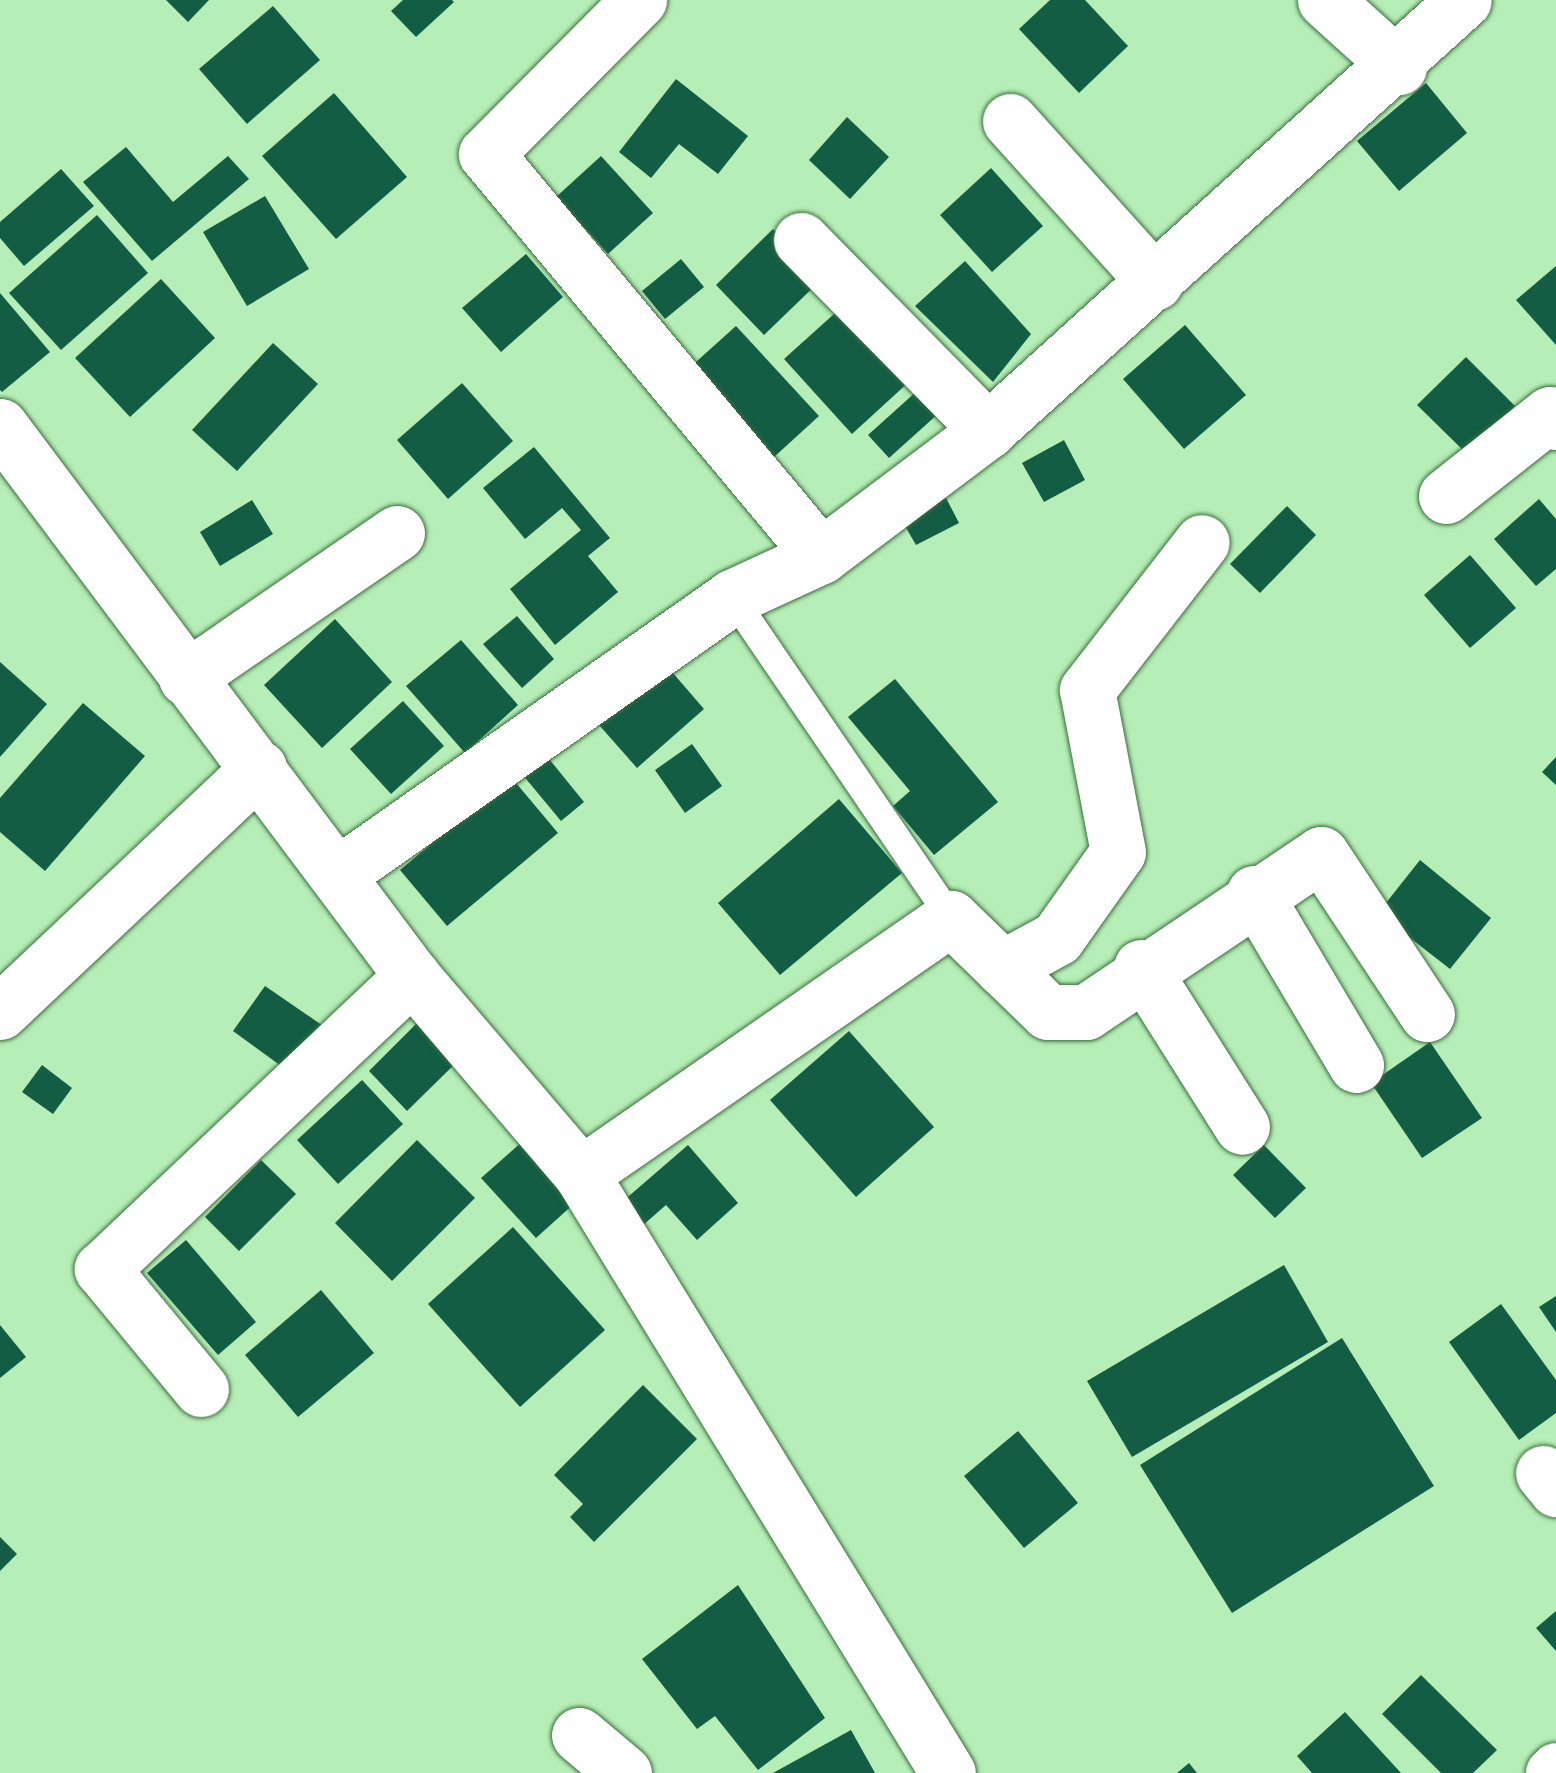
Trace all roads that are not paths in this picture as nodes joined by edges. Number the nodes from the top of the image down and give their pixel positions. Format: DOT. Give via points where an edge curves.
graph roads {
  1 [pos="639,0"];
  2 [pos="1326,0"];
  3 [pos="1464,0"];
  4 [pos="1399,67"];
  5 [pos="1010,121"];
  6 [pos="801,240"];
  7 [pos="1155,282"];
  8 [pos="1556,422"];
  9 [pos="0,426"];
  10 [pos="988,430"];
  11 [pos="1446,496"];
  12 [pos="396,532"];
  13 [pos="1202,542"];
  14 [pos="821,556"];
  15 [pos="732,597"];
  16 [pos="186,678"];
  17 [pos="258,768"];
  18 [pos="341,872"];
  19 [pos="1254,892"];
  20 [pos="951,918"];
  21 [pos="1141,967"];
  22 [pos="1002,968"];
  23 [pos="412,976"];
  24 [pos="0,1012"];
  25 [pos="1427,1014"];
  26 [pos="1356,1065"];
  27 [pos="1242,1126"];
  28 [pos="582,1174"];
  29 [pos="202,1389"];
  30 [pos="580,1735"];
  31 [pos="624,1773"];
  32 [pos="948,1773"];
  1 -- 14 [label="street" via="486,154"];
  2 -- 4 [label="street"];
  3 -- 4 [label="street"];
  4 -- 7 [label="street"];
  5 -- 7 [label="street"];
  6 -- 10 [label="street"];
  7 -- 10 [label="street"];
  8 -- 11 [label="street" via="1550,414"];
  9 -- 16 [label="street"];
  10 -- 14 [label="street"];
  12 -- 16 [label="street"];
  13 -- 22 [label="street" via="1087,690 1118,852 1057,938"];
  14 -- 15 [label="street"];
  15 -- 18 [label="street"];
  15 -- 20 [label="lane"];
  16 -- 17 [label="street"];
  17 -- 18 [label="street"];
  17 -- 24 [label="street"];
  18 -- 23 [label="street"];
  19 -- 21 [label="street"];
  19 -- 25 [label="street" via="1321,854"];
  19 -- 26 [label="street"];
  20 -- 22 [label="street"];
  20 -- 28 [label="street"];
  21 -- 22 [label="street" via="1086,1012 1048,1012"];
  21 -- 27 [label="street"];
  23 -- 28 [label="street"];
  23 -- 29 [label="street" via="102,1269"];
  28 -- 32 [label="street"];
  30 -- 31 [label="street"];
}
